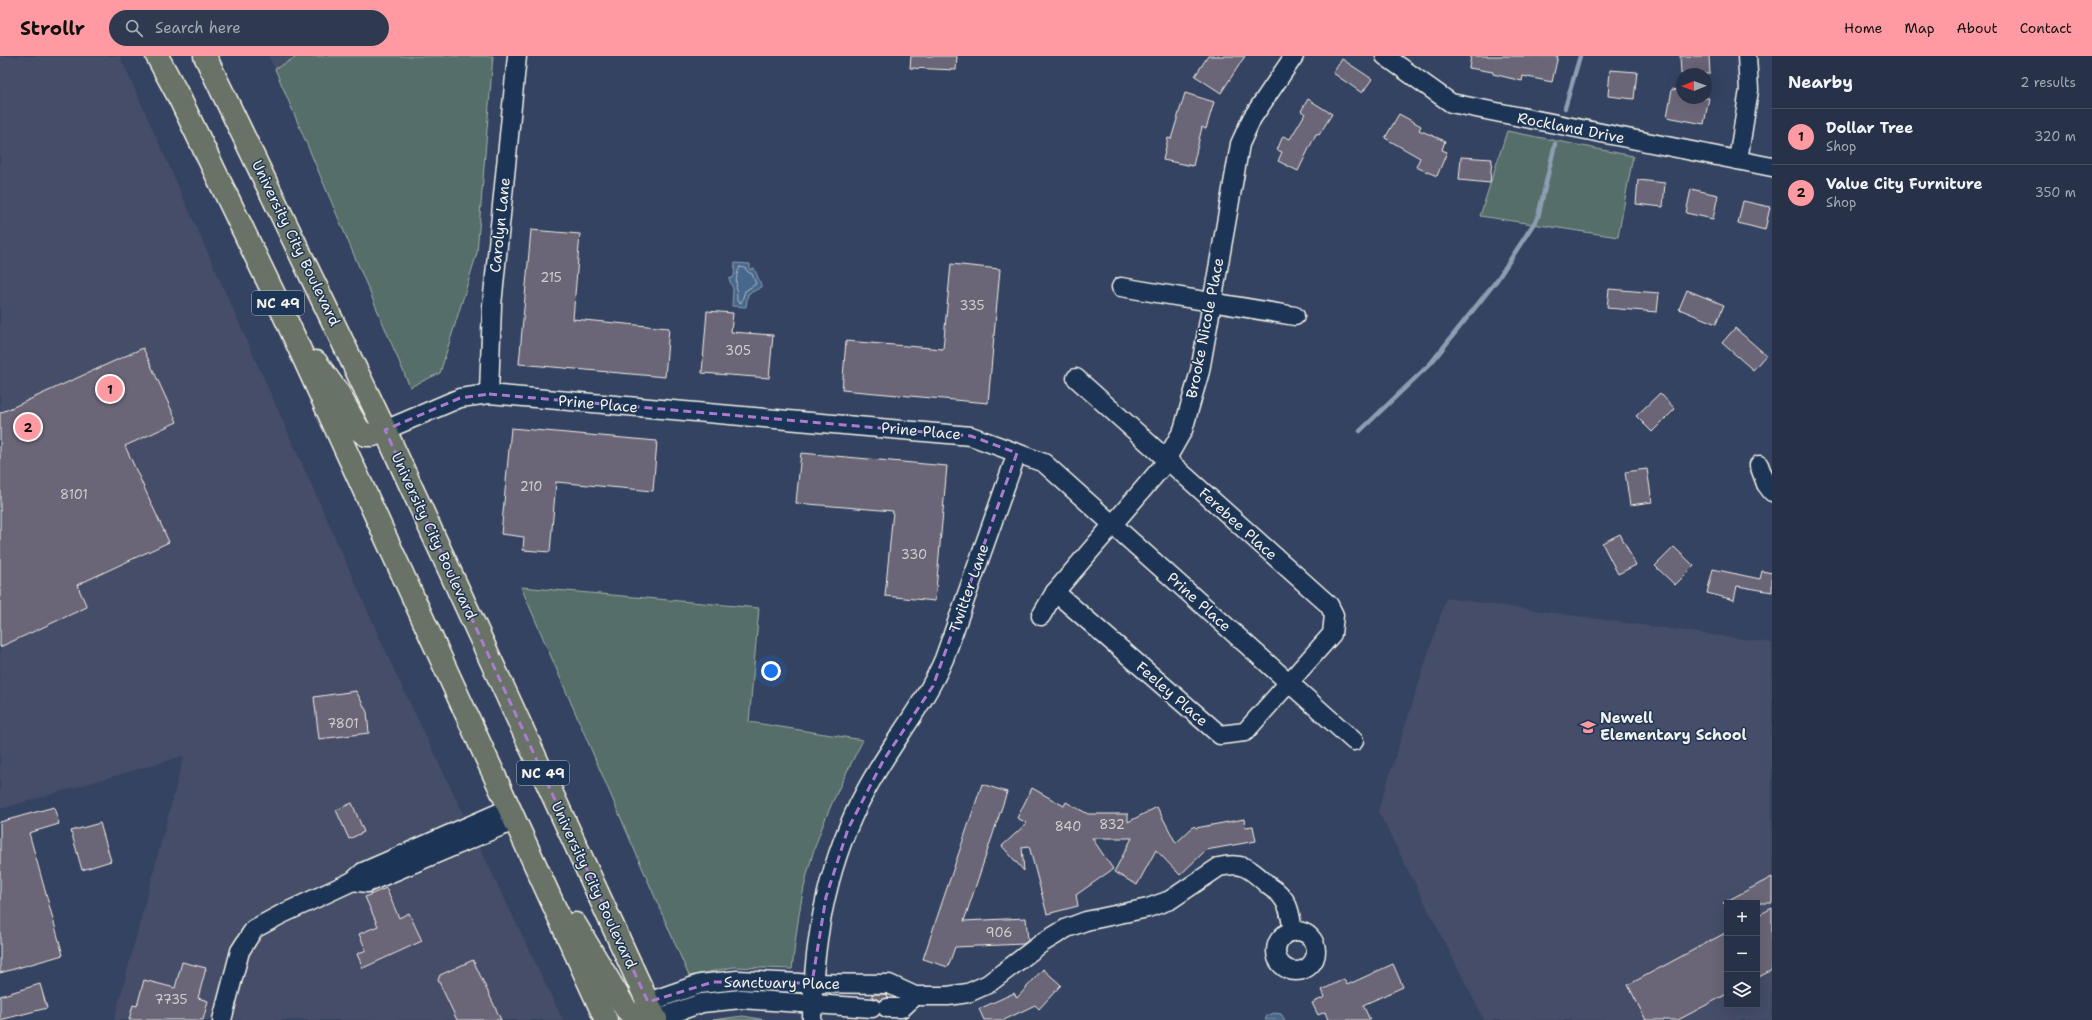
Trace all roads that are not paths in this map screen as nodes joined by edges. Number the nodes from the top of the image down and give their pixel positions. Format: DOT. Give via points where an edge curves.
graph roads {
  1 [pos="157,56"];
  2 [pos="205,56"];
  3 [pos="517,56"];
  4 [pos="1294,56"];
  5 [pos="1385,56"];
  6 [pos="1747,56"];
  7 [pos="1738,160"];
  8 [pos="1772,167"];
  9 [pos="1121,287"];
  10 [pos="1212,301"];
  11 [pos="285,316"];
  12 [pos="1295,316"];
  13 [pos="1076,378"];
  14 [pos="489,394"];
  15 [pos="385,430"];
  16 [pos="1017,453"];
  17 [pos="1167,459"];
  18 [pos="1759,465"];
  19 [pos="1772,492"];
  20 [pos="1113,524"];
  21 [pos="1056,592"];
  22 [pos="1041,616"];
  23 [pos="1290,683"];
  24 [pos="1354,741"];
  25 [pos="513,814"];
  26 [pos="536,868"];
  27 [pos="1293,932"];
  28 [pos="812,983"];
  29 [pos="915,996"];
  30 [pos="812,1012"];
  31 [pos="654,1014"];
  32 [pos="222,1020"];
  33 [pos="606,1020"];
  1 -- 11 [label="main road, NC 49"];
  2 -- 15 [label="main road, University City Boulevard / NC 49"];
  3 -- 14 [label="street, Carolyn Lane" via="492,305"];
  4 -- 10 [label="street, Brooke Nicole Place" via="1252,118 1240,144"];
  5 -- 7 [label="street, Rockland Drive" via="1451,104"];
  6 -- 7 [label="street" via="1749,90"];
  7 -- 8 [label="street, Rockland Drive"];
  9 -- 10 [label="street"];
  10 -- 12 [label="street"];
  10 -- 17 [label="street, Brooke Nicole Place" via="1200,371 1182,430"];
  11 -- 15 [label="main road" via="339,394 359,430 366,435"];
  11 -- 25 [label="main road, NC 49"];
  13 -- 17 [label="street, Ferebee Place"];
  14 -- 15 [label="street, Prine Place" via="460,398"];
  14 -- 16 [label="street, Prine Place" via="971,436"];
  15 -- 31 [label="main road, University City Boulevard / NC 49"];
  16 -- 20 [label="street, Prine Place" via="1044,463"];
  16 -- 28 [label="street, Twitter Lane" via="933,686 864,793 836,862 818,933"];
  17 -- 20 [label="street, Brooke Nicole Place"];
  17 -- 23 [label="street, Ferebee Place" via="1329,604 1334,615 1332,634"];
  18 -- 19 [label="street"];
  20 -- 21 [label="street, Brooke Nicole Place"];
  20 -- 23 [label="street, Prine Place"];
  21 -- 22 [label="street, Brooke Nicole Place"];
  21 -- 23 [label="street, Feeley Place" via="1220,735 1245,732"];
  23 -- 24 [label="street, Prine Place"];
  25 -- 26 [label="main road, NC 49"];
  25 -- 32 [label="street" via="363,872 353,882 280,914 254,929 240,951"];
  26 -- 31 [label="main road" via="568,912 626,1009 637,1019"];
  26 -- 33 [label="main road, NC 49"];
  27 -- 29 [label="street, Sanctuary Place" via="1290,911 1282,897 1253,871 1239,865 1228,865 1212,872 1170,900 1067,928 1042,942 988,984 968,993"];
  28 -- 29 [label="street, Sanctuary Place" via="888,984"];
  28 -- 30 [label="street"];
  28 -- 31 [label="street, Sanctuary Place" via="737,980 700,984"];
  29 -- 30 [label="street, Sanctuary Place" via="902,1008"];
  30 -- 31 [label="street, Sanctuary Place" via="741,999 718,1000"];
}
